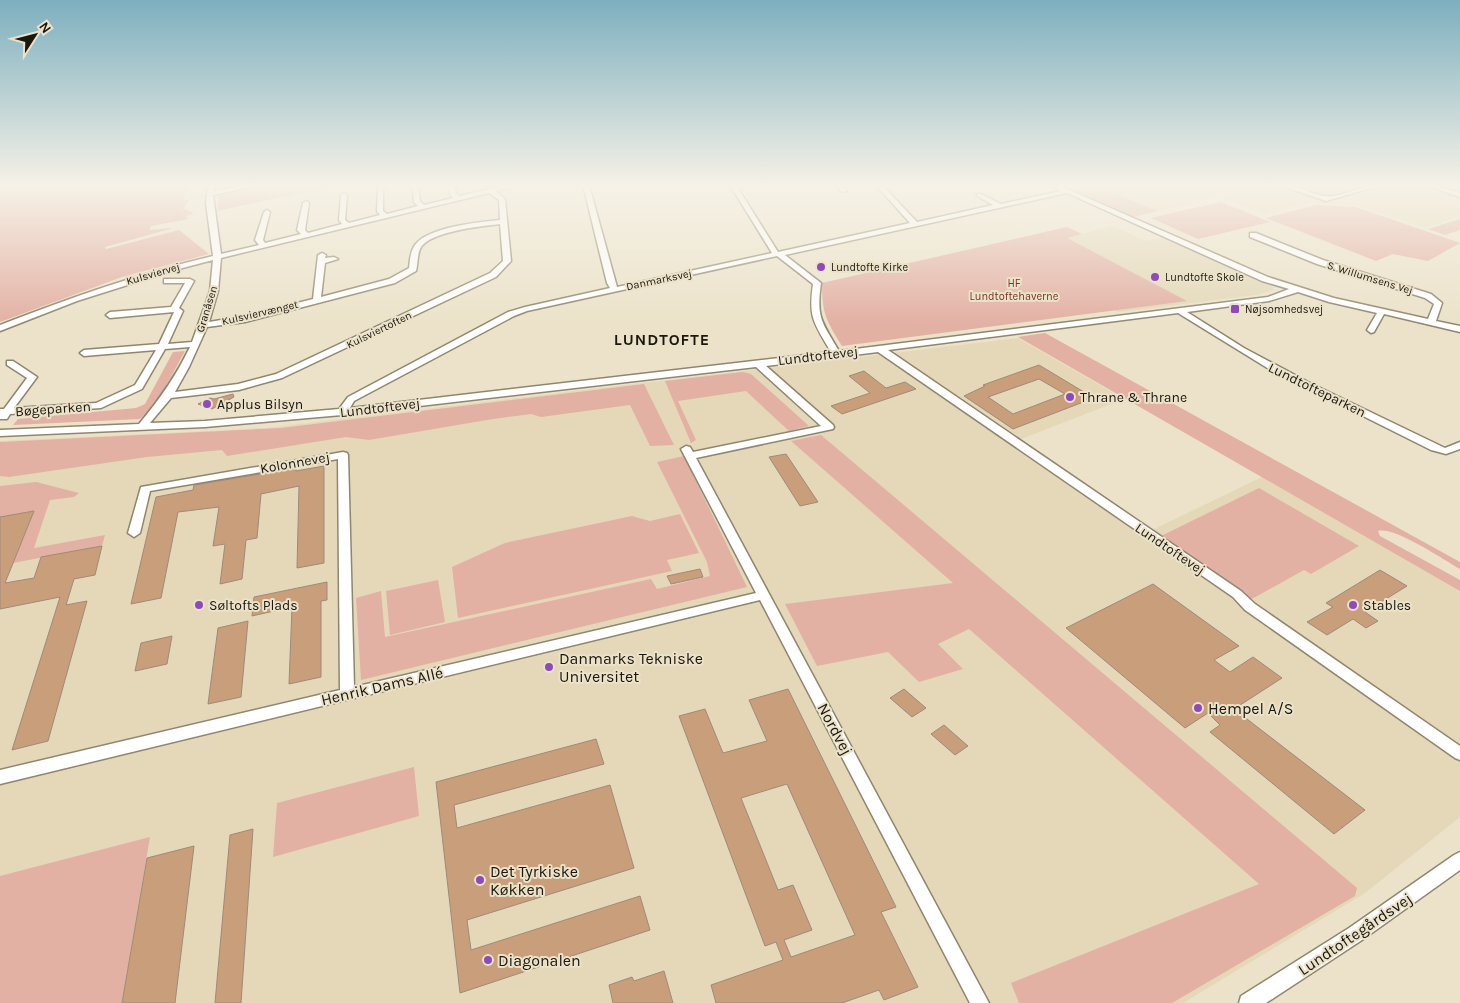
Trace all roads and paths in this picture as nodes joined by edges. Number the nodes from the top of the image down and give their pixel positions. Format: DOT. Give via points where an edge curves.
graph roads {
  1 [pos="213,232"];
  2 [pos="261,232"];
  3 [pos="303,232"];
  4 [pos="314,232"];
  5 [pos="450,232"];
  6 [pos="506,232"];
  7 [pos="598,232"];
  8 [pos="763,232"];
  9 [pos="879,232"];
  10 [pos="1158,232"];
  11 [pos="305,234"];
  12 [pos="1253,235"];
  13 [pos="263,245"];
  14 [pos="777,254"];
  15 [pos="217,256"];
  16 [pos="334,259"];
  17 [pos="166,281"];
  18 [pos="615,290"];
  19 [pos="1295,290"];
  20 [pos="317,300"];
  21 [pos="174,309"];
  22 [pos="1180,311"];
  23 [pos="1382,311"];
  24 [pos="110,315"];
  25 [pos="1431,322"];
  26 [pos="203,325"];
  27 [pos="0,328"];
  28 [pos="1460,329"];
  29 [pos="1371,330"];
  30 [pos="194,344"];
  31 [pos="162,347"];
  32 [pos="878,348"];
  33 [pos="84,353"];
  34 [pos="836,354"];
  35 [pos="10,363"];
  36 [pos="758,364"];
  37 [pos="167,396"];
  38 [pos="342,412"];
  39 [pos="2,415"];
  40 [pos="160,426"];
  41 [pos="142,427"];
  42 [pos="829,427"];
  43 [pos="0,433"];
  44 [pos="1460,445"];
  45 [pos="134,533"];
  46 [pos="764,595"];
  47 [pos="348,694"];
  48 [pos="1460,754"];
  49 [pos="0,776"];
  50 [pos="1460,860"];
  51 [pos="980,1003"];
  52 [pos="1248,1003"];
  1 -- 15 [label="street, Granåsen"];
  2 -- 13 [label="street" via="259,240"];
  3 -- 11 [label="street"];
  4 -- 11 [label="street, Kulsviervej"];
  5 -- 20 [label="street, Kulsviervænget" via="425,239 417,246 413,269 402,277"];
  6 -- 37 [label="street, Kulsviertoften" via="507,261 493,275 279,376 239,387"];
  7 -- 18 [label="street"];
  8 -- 14 [label="street"];
  9 -- 14 [label="street, Danmarksvej"];
  10 -- 19 [label="street"];
  11 -- 13 [label="street, Kulsviervej"];
  12 -- 25 [label="street, S. Willumsens Vej" via="1320,262 1428,296 1438,303"];
  13 -- 15 [label="street, Kulsviervej"];
  14 -- 18 [label="street, Danmarksvej"];
  14 -- 34 [label="street" via="817,283 814,304 817,321"];
  15 -- 26 [label="street, Granåsen" via="213,295"];
  15 -- 27 [label="street, Kulsviervej" via="102,289"];
  16 -- 20 [label="street, Kulsviervænget" via="322,258"];
  17 -- 21 [label="street, Bøgeparken" via="190,282"];
  18 -- 38 [label="street, Danmarksvej" via="511,314 351,399"];
  19 -- 22 [label="street, Lundtoftevej" via="1278,298"];
  19 -- 23 [label="street"];
  20 -- 26 [label="street, Kulsviervænget" via="245,319"];
  21 -- 24 [label="street"];
  21 -- 31 [label="street, Bøgeparken" via="179,311"];
  22 -- 32 [label="street, Lundtoftevej"];
  22 -- 44 [label="street, Lundtofteparken" via="1242,352 1328,397 1435,448 1446,451"];
  23 -- 25 [label="street"];
  23 -- 29 [label="street"];
  25 -- 28 [label="street"];
  26 -- 30 [label="street, Granåsen"];
  30 -- 31 [label="street"];
  30 -- 37 [label="street, Granåsen"];
  31 -- 33 [label="street"];
  31 -- 39 [label="street, Bøgeparken" via="139,387 98,406"];
  32 -- 34 [label="street, Lundtoftevej"];
  32 -- 48 [label="street, Lundtoftevej" via="1237,594 1250,607"];
  34 -- 36 [label="street, Lundtoftevej"];
  35 -- 39 [label="street, Bøgeparken" via="32,377"];
  36 -- 38 [label="street, Lundtoftevej"];
  36 -- 42 [label="street, Lundtoftevej"];
  37 -- 40 [label="street, Granåsen"];
  37 -- 41 [label="street, Granåsen"];
  38 -- 40 [label="street, Lundtoftevej"];
  40 -- 41 [label="street, Lundtoftevej"];
  41 -- 43 [label="street, Lundtoftevej"];
  42 -- 46 [label="street, Nordvej" via="688,452"];
  45 -- 47 [label="street, Kolonnevej" via="145,489 343,455"];
  46 -- 47 [label="street, Henrik Dams Allé"];
  46 -- 51 [label="street, Nordvej"];
  47 -- 49 [label="street, Henrik Dams Allé"];
  50 -- 52 [label="street, Lundtoftegårdsvej" via="1402,904"];
}
